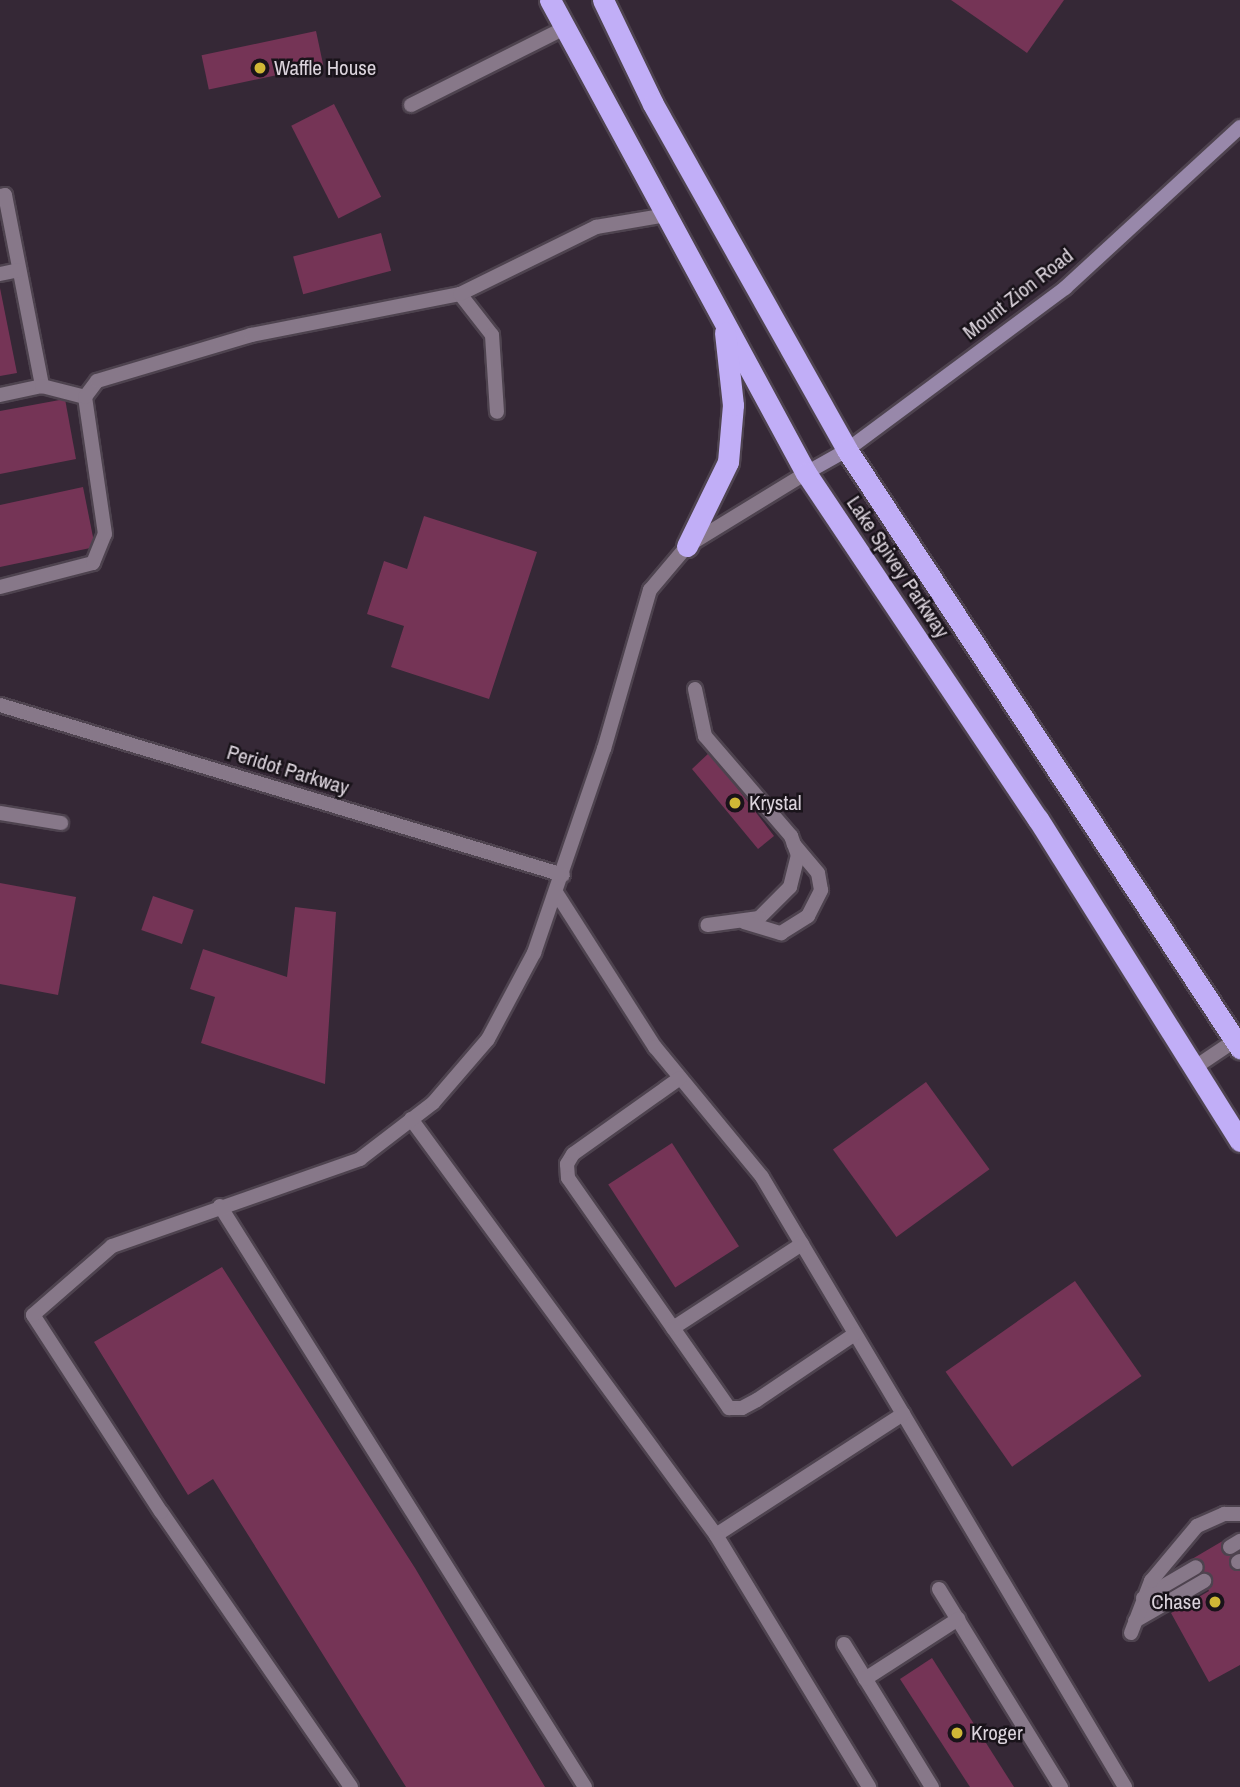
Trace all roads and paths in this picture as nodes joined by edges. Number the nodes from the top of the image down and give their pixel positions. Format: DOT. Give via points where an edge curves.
graph roads {
  1 [pos="550,0"];
  2 [pos="603,0"];
  3 [pos="565,28"];
  4 [pos="411,105"];
  5 [pos="1240,127"];
  6 [pos="0,196"];
  7 [pos="666,215"];
  8 [pos="19,270"];
  9 [pos="0,274"];
  10 [pos="460,294"];
  11 [pos="723,320"];
  12 [pos="42,386"];
  13 [pos="0,395"];
  14 [pos="85,397"];
  15 [pos="497,412"];
  16 [pos="847,450"];
  17 [pos="806,473"];
  18 [pos="687,545"];
  19 [pos="0,587"];
  20 [pos="695,689"];
  21 [pos="0,705"];
  22 [pos="0,813"];
  23 [pos="61,823"];
  24 [pos="793,843"];
  25 [pos="563,875"];
  26 [pos="557,894"];
  27 [pos="739,920"];
  28 [pos="707,925"];
  29 [pos="1238,1042"];
  30 [pos="1194,1068"];
  31 [pos="680,1078"];
  32 [pos="411,1119"];
  33 [pos="1240,1141"];
  34 [pos="220,1206"];
  35 [pos="802,1244"];
  36 [pos="673,1328"];
  37 [pos="855,1334"];
  38 [pos="903,1414"];
  39 [pos="1240,1514"];
  40 [pos="716,1535"];
  41 [pos="1196,1567"];
  42 [pos="1203,1581"];
  43 [pos="939,1589"];
  44 [pos="1141,1599"];
  45 [pos="958,1619"];
  46 [pos="844,1644"];
  47 [pos="865,1679"];
  48 [pos="351,1787"];
  49 [pos="585,1787"];
  50 [pos="869,1787"];
  51 [pos="932,1787"];
  52 [pos="1061,1787"];
  53 [pos="1125,1787"];
  1 -- 3 [label="highway, Lake Spivey Parkway"];
  2 -- 16 [label="highway, Lake Spivey Parkway" via="653,104"];
  3 -- 4 [label="street"];
  3 -- 7 [label="highway, Lake Spivey Parkway"];
  5 -- 16 [label="street, Mount Zion Road" via="1065,288"];
  6 -- 8 [label="street" via="5,195"];
  7 -- 10 [label="street" via="596,226"];
  7 -- 11 [label="highway, Lake Spivey Parkway"];
  8 -- 9 [label="street"];
  8 -- 12 [label="street"];
  10 -- 14 [label="street" via="251,335 97,381"];
  10 -- 15 [label="street" via="492,335"];
  11 -- 17 [label="highway, Lake Spivey Parkway"];
  11 -- 18 [label="highway" via="733,405 728,463"];
  12 -- 13 [label="street"];
  12 -- 14 [label="street"];
  14 -- 19 [label="street" via="105,534 93,563"];
  16 -- 17 [label="street, Mount Zion Road"];
  16 -- 29 [label="highway, Lake Spivey Parkway"];
  17 -- 18 [label="street"];
  17 -- 30 [label="highway, Lake Spivey Parkway" via="1038,819"];
  18 -- 25 [label="street" via="650,590"];
  20 -- 24 [label="street" via="705,736"];
  21 -- 25 [label="street, Peridot Parkway"];
  22 -- 23 [label="street"];
  24 -- 27 [label="street" via="798,855 790,887 759,918"];
  24 -- 27 [label="street" via="818,873 821,890 808,916 781,933"];
  25 -- 26 [label="street"];
  26 -- 31 [label="street" via="655,1047"];
  26 -- 32 [label="street" via="534,953 488,1039 432,1103"];
  27 -- 28 [label="street"];
  29 -- 30 [label="street"];
  30 -- 33 [label="highway, Lake Spivey Parkway"];
  31 -- 35 [label="street" via="762,1178"];
  31 -- 36 [label="street" via="599,1132 567,1164 568,1178"];
  32 -- 34 [label="street" via="360,1159"];
  32 -- 40 [label="street"];
  34 -- 48 [label="street" via="112,1246 33,1315 161,1512"];
  34 -- 49 [label="street"];
  35 -- 36 [label="street"];
  35 -- 37 [label="street"];
  36 -- 37 [label="street" via="729,1408 742,1408 757,1400"];
  37 -- 38 [label="street"];
  38 -- 40 [label="street"];
  38 -- 53 [label="street"];
  39 -- 44 [label="street" via="1224,1514 1197,1526"];
  40 -- 50 [label="street"];
  41 -- 44 [label="street"];
  42 -- 44 [label="street" via="1133,1627"];
  43 -- 45 [label="street"];
  45 -- 47 [label="street"];
  45 -- 52 [label="street"];
  46 -- 47 [label="street"];
  47 -- 51 [label="street"];
}
